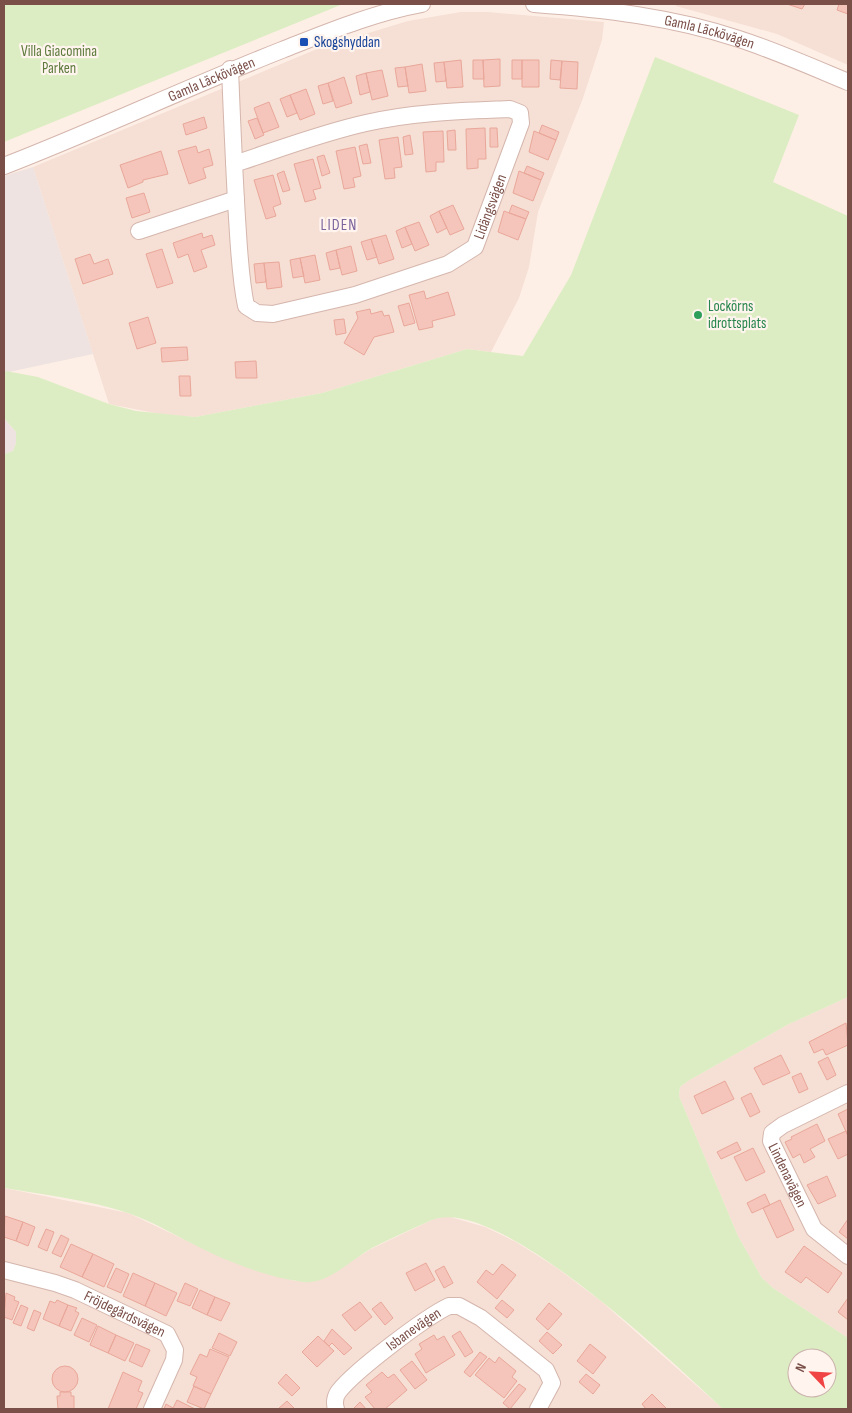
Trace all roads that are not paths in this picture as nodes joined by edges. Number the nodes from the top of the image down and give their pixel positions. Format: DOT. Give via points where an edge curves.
graph roads {
  1 [pos="422,4"];
  2 [pos="534,4"];
  3 [pos="230,69"];
  4 [pos="848,82"];
  5 [pos="234,164"];
  6 [pos="4,166"];
  7 [pos="236,199"];
  8 [pos="139,231"];
  9 [pos="848,1093"];
  10 [pos="848,1256"];
  11 [pos="4,1270"];
  12 [pos="152,1409"];
  13 [pos="336,1409"];
  14 [pos="538,1409"];
  1 -- 3 [label="street, Gamla Läckövägen" via="361,19"];
  2 -- 4 [label="street, Gamla Läckövägen" via="618,12 692,26 754,44"];
  3 -- 5 [label="street, Lidängsvägen"];
  3 -- 6 [label="street, Gamla Läckövägen"];
  5 -- 7 [label="street, Lidängsvägen"];
  5 -- 7 [label="street, Lidängsvägen" via="340,130 400,116 510,109 520,112 521,117 474,247 448,264 355,295 273,314 257,313 246,306"];
  7 -- 8 [label="street"];
  9 -- 10 [label="street, Lindenavägen" via="783,1125 771,1136 814,1229"];
  11 -- 12 [label="street, Fröjdegårdsvägen" via="68,1288 167,1334 175,1350 174,1360"];
  13 -- 14 [label="street, Isbanevägen" via="338,1392 360,1371 449,1306 459,1306 480,1318 546,1370 552,1383"];
}
